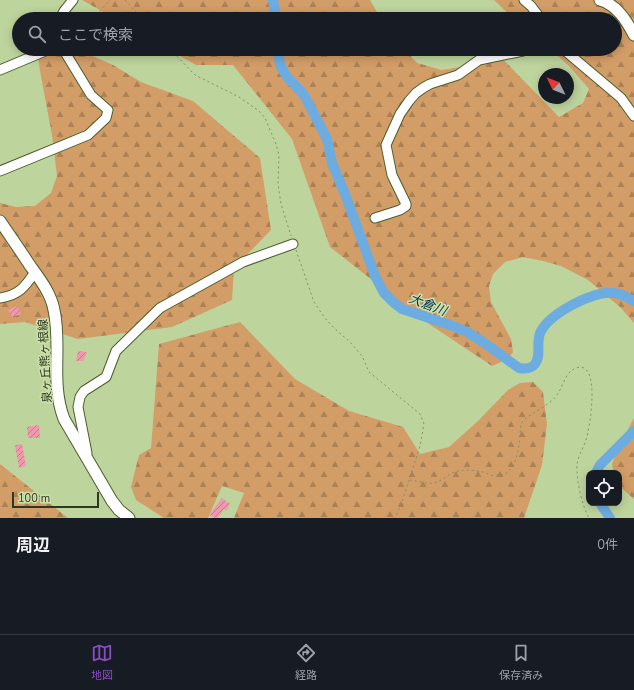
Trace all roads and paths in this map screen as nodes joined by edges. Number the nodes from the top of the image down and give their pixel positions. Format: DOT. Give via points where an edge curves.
graph roads {
  1 [pos="73,0"];
  2 [pos="110,0"];
  3 [pos="125,0"];
  4 [pos="524,0"];
  5 [pos="600,0"];
  6 [pos="64,12"];
  7 [pos="100,12"];
  8 [pos="136,12"];
  9 [pos="532,12"];
  10 [pos="618,12"];
  11 [pos="622,16"];
  12 [pos="634,35"];
  13 [pos="33,56"];
  14 [pos="67,56"];
  15 [pos="176,56"];
  16 [pos="499,56"];
  17 [pos="571,56"];
  18 [pos="0,70"];
  19 [pos="634,116"];
  20 [pos="0,171"];
  21 [pos="375,218"];
  22 [pos="0,221"];
  23 [pos="293,244"];
  24 [pos="35,272"];
  25 [pos="0,298"];
  26 [pos="86,457"];
  27 [pos="409,480"];
  28 [pos="129,518"];
  29 [pos="395,518"];
  30 [pos="589,518"];
  1 -- 6 [label="street"];
  2 -- 7 [label="path"];
  3 -- 8 [label="path"];
  4 -- 9 [label="street"];
  5 -- 10 [label="main road"];
  11 -- 12 [label="main road"];
  13 -- 18 [label="street"];
  14 -- 20 [label="street" via="91,95 108,110 106,118 88,135"];
  15 -- 23 [label="path" via="195,76 239,97 265,118 279,155 278,184 281,204"];
  16 -- 21 [label="street" via="479,60 458,75 430,84 416,93 400,114 386,145 392,175 406,206"];
  17 -- 19 [label="street" via="621,98"];
  22 -- 24 [label="main road, 泉ヶ丘熊ヶ根線"];
  23 -- 26 [label="street" via="243,262 160,308 116,351 106,377 84,391 80,397 78,407"];
  23 -- 27 [label="path" via="314,302 324,317 362,356 369,372 423,419 420,446"];
  24 -- 25 [label="street" via="18,292"];
  24 -- 26 [label="main road, 泉ヶ丘熊ヶ根線" via="54,310 56,386 61,410"];
  26 -- 28 [label="main road, 泉ヶ丘熊ヶ根線" via="112,501"];
  27 -- 29 [label="path"];
  27 -- 30 [label="path" via="436,482 455,471 475,470 495,476 502,475 513,467 518,457 523,421 544,407 557,394 570,372 581,367 590,376 592,388 587,436 577,464 582,502"];
}
